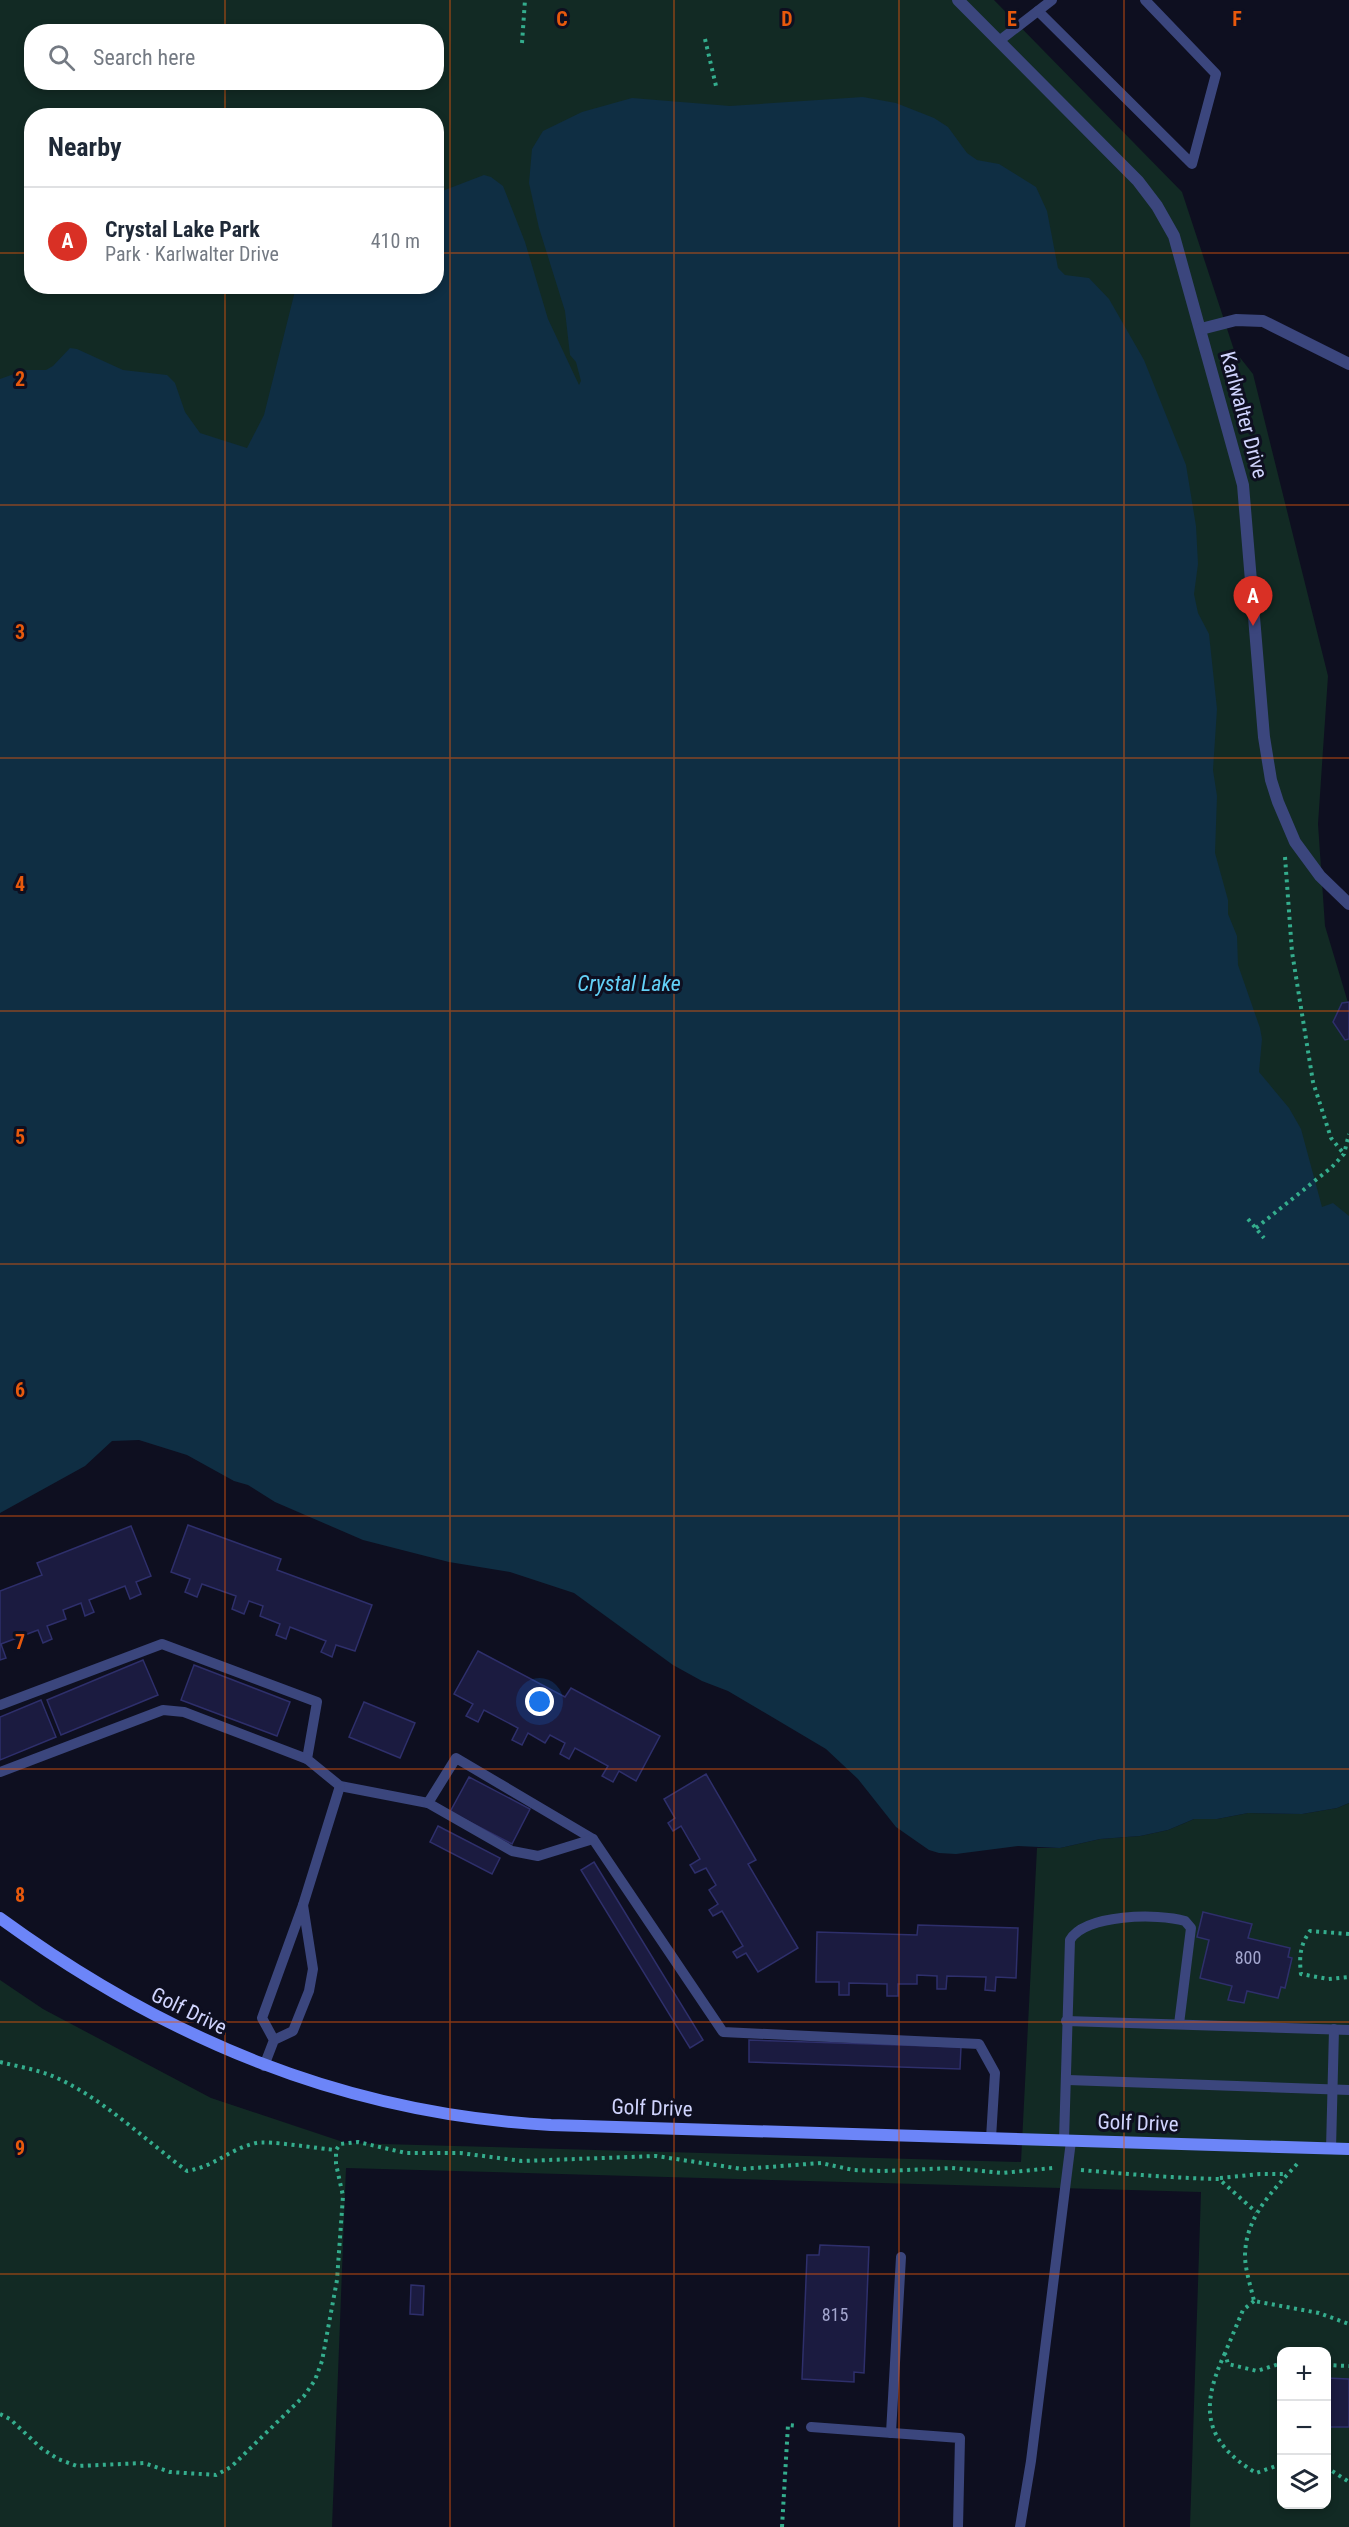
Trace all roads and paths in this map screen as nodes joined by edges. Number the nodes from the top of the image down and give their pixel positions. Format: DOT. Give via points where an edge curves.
graph roads {
  1 [pos="525,0"];
  2 [pos="958,0"];
  3 [pos="1052,0"];
  4 [pos="1145,0"];
  5 [pos="1038,11"];
  6 [pos="705,39"];
  7 [pos="999,41"];
  8 [pos="522,44"];
  9 [pos="716,86"];
  10 [pos="1201,329"];
  11 [pos="1349,364"];
  12 [pos="1285,851"];
  13 [pos="1349,904"];
  14 [pos="1349,1134"];
  15 [pos="1344,1154"];
  16 [pos="1248,1219"];
  17 [pos="1256,1228"];
  18 [pos="1264,1238"];
  19 [pos="0,1705"];
  20 [pos="308,1759"];
  21 [pos="0,1772"];
  22 [pos="340,1786"];
  23 [pos="428,1803"];
  24 [pos="593,1839"];
  25 [pos="303,1905"];
  26 [pos="0,1918"];
  27 [pos="1349,1935"];
  28 [pos="1349,1977"];
  29 [pos="1066,2021"];
  30 [pos="1179,2024"];
  31 [pos="1334,2029"];
  32 [pos="1349,2030"];
  33 [pos="274,2040"];
  34 [pos="0,2062"];
  35 [pos="264,2066"];
  36 [pos="1068,2080"];
  37 [pos="1332,2089"];
  38 [pos="1349,2090"];
  39 [pos="991,2138"];
  40 [pos="1068,2140"];
  41 [pos="1311,2148"];
  42 [pos="1331,2149"];
  43 [pos="1349,2149"];
  44 [pos="336,2151"];
  45 [pos="1053,2168"];
  46 [pos="1080,2169"];
  47 [pos="1288,2174"];
  48 [pos="1219,2179"];
  49 [pos="1256,2212"];
  50 [pos="901,2257"];
  51 [pos="1254,2301"];
  52 [pos="1349,2324"];
  53 [pos="1225,2353"];
  54 [pos="1277,2364"];
  55 [pos="1331,2365"];
  56 [pos="1349,2366"];
  57 [pos="0,2414"];
  58 [pos="811,2427"];
  59 [pos="891,2433"];
  60 [pos="1277,2465"];
  61 [pos="1331,2470"];
  62 [pos="1349,2482"];
  63 [pos="782,2527"];
  64 [pos="958,2527"];
  65 [pos="1020,2527"];
  1 -- 8 [label="path"];
  2 -- 7 [label="street, Karlwalter Drive"];
  3 -- 5 [label="lane"];
  4 -- 5 [label="lane" via="1216,74 1192,164"];
  5 -- 7 [label="lane"];
  6 -- 9 [label="path"];
  7 -- 10 [label="street, Karlwalter Drive" via="1119,160 1158,206 1181,254"];
  10 -- 11 [label="street" via="1236,320 1263,321"];
  10 -- 13 [label="street, Karlwalter Drive" via="1246,504 1264,737 1271,780 1295,842 1320,876"];
  12 -- 15 [label="path" via="1292,952 1313,1082 1331,1138"];
  14 -- 15 [label="path"];
  15 -- 17 [label="path"];
  16 -- 17 [label="path"];
  17 -- 18 [label="path"];
  19 -- 20 [label="lane" via="162,1644 317,1702"];
  20 -- 21 [label="lane" via="184,1712 163,1710"];
  20 -- 22 [label="lane"];
  22 -- 23 [label="lane"];
  22 -- 25 [label="lane"];
  23 -- 24 [label="lane" via="512,1851 538,1856"];
  23 -- 24 [label="lane" via="456,1758"];
  24 -- 39 [label="lane" via="723,2032 979,2044 995,2073"];
  25 -- 33 [label="lane" via="262,2018"];
  25 -- 33 [label="lane" via="313,1968 309,1991 293,2031"];
  26 -- 35 [label="street, Golf Drive" via="148,2013"];
  27 -- 28 [label="path" via="1310,1931 1299,1959 1301,1974 1328,1979"];
  29 -- 30 [label="lane"];
  29 -- 30 [label="lane" via="1070,1940 1075,1930 1090,1924 1142,1918 1177,1919 1191,1928"];
  29 -- 36 [label="lane"];
  30 -- 31 [label="lane"];
  31 -- 32 [label="lane"];
  31 -- 37 [label="lane"];
  33 -- 35 [label="lane"];
  34 -- 44 [label="path" via="50,2075 125,2121 187,2171 207,2168 236,2149 260,2142"];
  35 -- 39 [label="street, Golf Drive" via="389,2104 506,2122"];
  36 -- 37 [label="lane"];
  36 -- 40 [label="lane"];
  37 -- 38 [label="lane"];
  37 -- 42 [label="lane"];
  39 -- 40 [label="street, Golf Drive"];
  40 -- 41 [label="street, Golf Drive"];
  40 -- 65 [label="lane"];
  41 -- 42 [label="street, Golf Drive"];
  41 -- 47 [label="path"];
  42 -- 43 [label="street, Golf Drive"];
  44 -- 45 [label="path" via="340,2144 358,2142 406,2152 460,2153 522,2161 656,2156 742,2169 821,2163 854,2170 952,2168 1003,2173"];
  44 -- 57 [label="path" via="344,2196 337,2280 319,2370 304,2396 231,2467 216,2475 170,2472 144,2463 77,2466 41,2448"];
  46 -- 48 [label="path" via="1163,2179"];
  47 -- 48 [label="path"];
  47 -- 49 [label="path"];
  48 -- 49 [label="path"];
  49 -- 51 [label="path" via="1245,2256"];
  50 -- 59 [label="lane"];
  51 -- 52 [label="path" via="1319,2313"];
  51 -- 53 [label="path" via="1243,2310"];
  53 -- 54 [label="path" via="1228,2364 1257,2371"];
  53 -- 60 [label="path" via="1209,2403 1212,2428 1231,2456 1256,2473"];
  55 -- 56 [label="path"];
  58 -- 59 [label="lane"];
  58 -- 63 [label="path" via="788,2426"];
  59 -- 64 [label="lane" via="960,2438"];
  61 -- 62 [label="path"];
}
